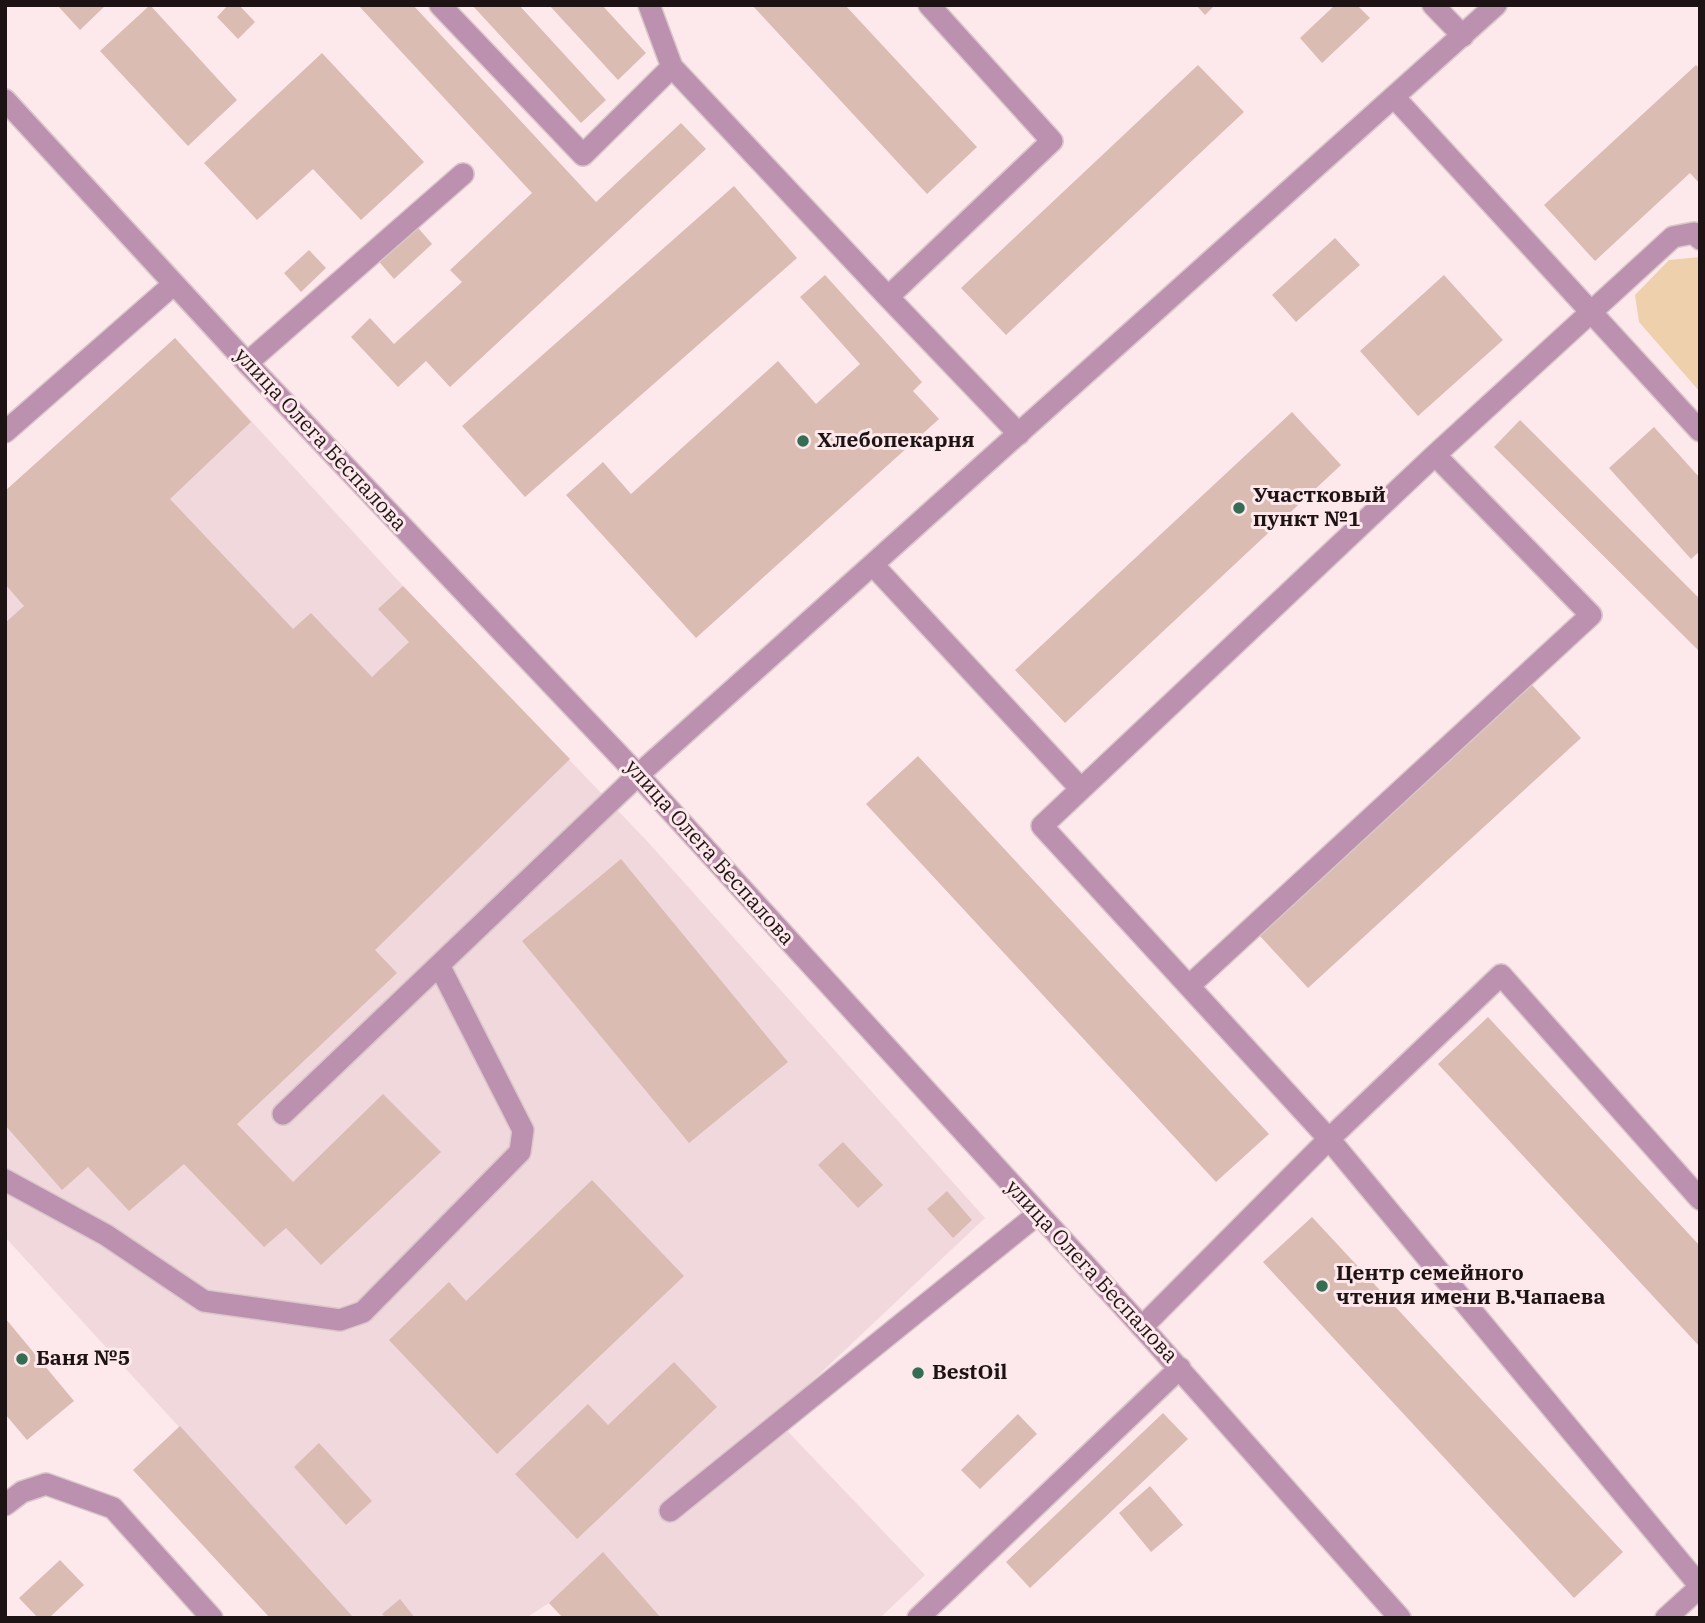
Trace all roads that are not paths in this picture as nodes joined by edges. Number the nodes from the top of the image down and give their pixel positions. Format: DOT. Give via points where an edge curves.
graph roads {
  1 [pos="440,5"];
  2 [pos="649,5"];
  3 [pos="929,5"];
  4 [pos="1433,5"];
  5 [pos="1496,5"];
  6 [pos="1463,36"];
  7 [pos="672,67"];
  8 [pos="1394,97"];
  9 [pos="5,100"];
  10 [pos="463,174"];
  11 [pos="1700,239"];
  12 [pos="174,284"];
  13 [pos="888,297"];
  14 [pos="1592,312"];
  15 [pos="247,363"];
  16 [pos="1700,430"];
  17 [pos="5,432"];
  18 [pos="1018,434"];
  19 [pos="1435,455"];
  20 [pos="873,565"];
  21 [pos="638,775"];
  22 [pos="1082,789"];
  23 [pos="439,965"];
  24 [pos="1189,986"];
  25 [pos="283,1114"];
  26 [pos="1329,1139"];
  27 [pos="5,1180"];
  28 [pos="1700,1199"];
  29 [pos="1038,1214"];
  30 [pos="1143,1327"];
  31 [pos="1180,1368"];
  32 [pos="5,1505"];
  33 [pos="670,1511"];
  34 [pos="1700,1586"];
  35 [pos="212,1618"];
  36 [pos="918,1618"];
  37 [pos="1400,1618"];
  38 [pos="1666,1618"];
  1 -- 7 [label="street" via="583,155"];
  2 -- 7 [label="street"];
  3 -- 13 [label="street" via="1052,141"];
  4 -- 6 [label="street"];
  5 -- 6 [label="street"];
  6 -- 8 [label="street"];
  7 -- 13 [label="street"];
  8 -- 14 [label="street"];
  8 -- 18 [label="street"];
  9 -- 12 [label="street, улица Олега Беспалова"];
  10 -- 15 [label="street"];
  11 -- 14 [label="street" via="1694,233 1673,237"];
  12 -- 15 [label="street, улица Олега Беспалова"];
  12 -- 17 [label="street"];
  13 -- 18 [label="street"];
  14 -- 16 [label="street"];
  14 -- 19 [label="street"];
  15 -- 21 [label="street, улица Олега Беспалова"];
  18 -- 20 [label="street"];
  19 -- 22 [label="street"];
  19 -- 24 [label="street" via="1591,615"];
  20 -- 21 [label="street"];
  20 -- 22 [label="street"];
  21 -- 23 [label="street"];
  21 -- 29 [label="street, улица Олега Беспалова"];
  22 -- 24 [label="street" via="1042,826"];
  23 -- 25 [label="street"];
  23 -- 27 [label="street" via="523,1130 520,1152 363,1311 340,1320 204,1301 106,1235"];
  24 -- 26 [label="street"];
  26 -- 28 [label="street" via="1501,975"];
  26 -- 30 [label="street"];
  26 -- 34 [label="street"];
  29 -- 30 [label="street, улица Олега Беспалова"];
  29 -- 33 [label="street"];
  30 -- 31 [label="street, улица Олега Беспалова"];
  31 -- 36 [label="street"];
  31 -- 37 [label="street, улица Олега Беспалова"];
  32 -- 35 [label="street" via="22,1492 46,1484 113,1508"];
  34 -- 38 [label="street"];
}
